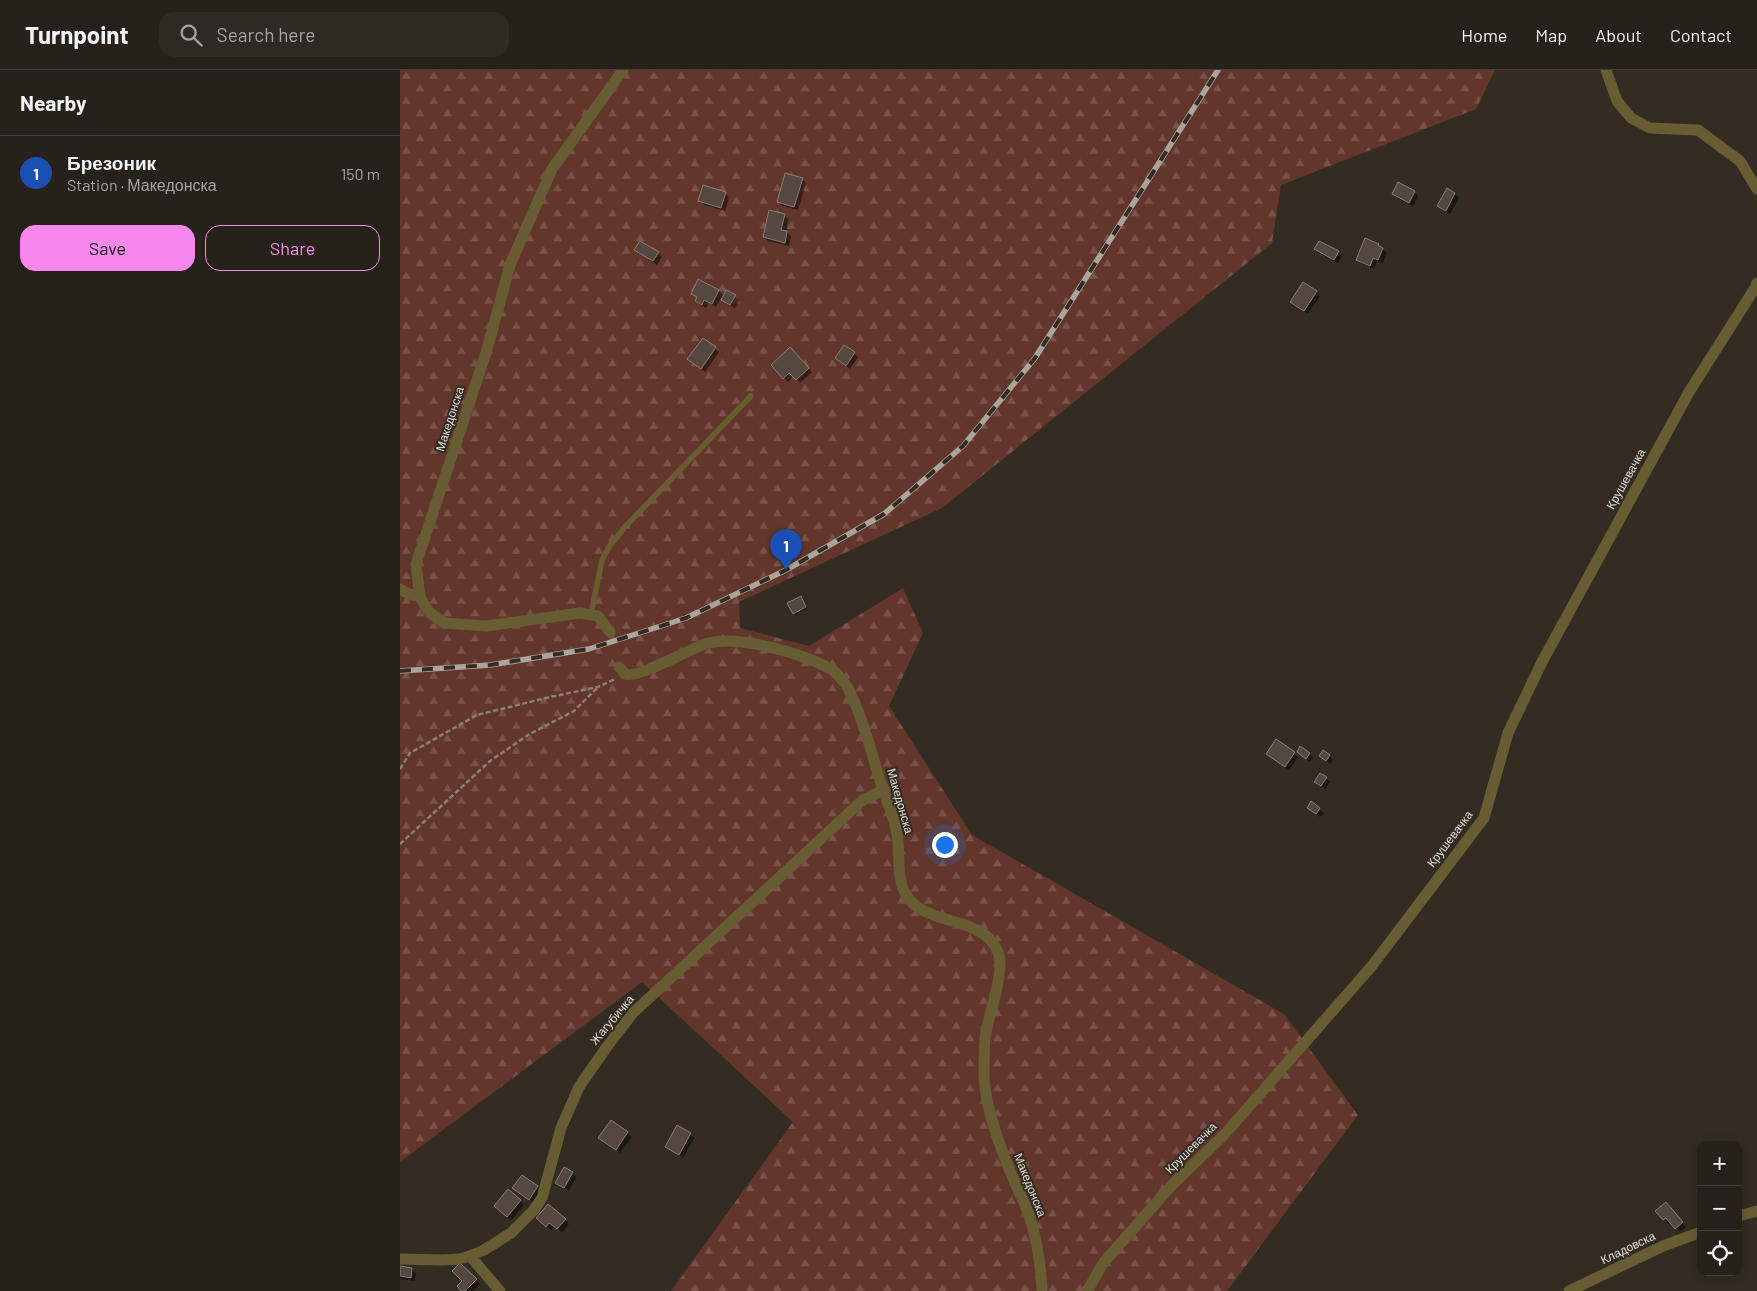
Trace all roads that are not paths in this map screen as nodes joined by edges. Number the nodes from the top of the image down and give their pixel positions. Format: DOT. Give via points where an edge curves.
graph roads {
  1 [pos="623,70"];
  2 [pos="1606,70"];
  3 [pos="1757,189"];
  4 [pos="1757,283"];
  5 [pos="751,396"];
  6 [pos="400,589"];
  7 [pos="420,597"];
  8 [pos="591,614"];
  9 [pos="610,632"];
  10 [pos="622,670"];
  11 [pos="883,790"];
  12 [pos="1757,1211"];
  13 [pos="1742,1215"];
  14 [pos="1697,1234"];
  15 [pos="470,1256"];
  16 [pos="400,1259"];
  17 [pos="500,1291"];
  18 [pos="1042,1291"];
  19 [pos="1087,1291"];
  20 [pos="1569,1291"];
  1 -- 7 [label="street, Македонска" via="552,169 510,265 486,353 416,564"];
  2 -- 3 [label="street" via="1617,101 1631,118 1650,128 1698,130 1740,160"];
  4 -- 19 [label="street, Крушевачка" via="1689,392 1542,662 1508,733 1484,818 1371,967 1224,1135 1171,1186 1116,1248"];
  5 -- 8 [label="lane" via="609,546 602,560"];
  6 -- 7 [label="street"];
  7 -- 8 [label="street" via="429,612 444,624 486,626"];
  8 -- 9 [label="street" via="598,616"];
  10 -- 11 [label="street, Македонска" via="631,675 643,672 706,644 724,640 758,644 832,669 847,687"];
  11 -- 15 [label="street, Жагубичка" via="863,800 633,1013 579,1087 561,1128 542,1198 511,1233"];
  11 -- 18 [label="street, Македонска" via="897,833 902,885 908,897 932,916 978,931 992,940 998,953 1001,966 985,1039 984,1078 1002,1153 1031,1221 1041,1266"];
  12 -- 13 [label="street"];
  14 -- 20 [label="street, Кладовска" via="1656,1249"];
  15 -- 16 [label="street, Жагубичка" via="442,1260"];
  15 -- 17 [label="street"];
}
